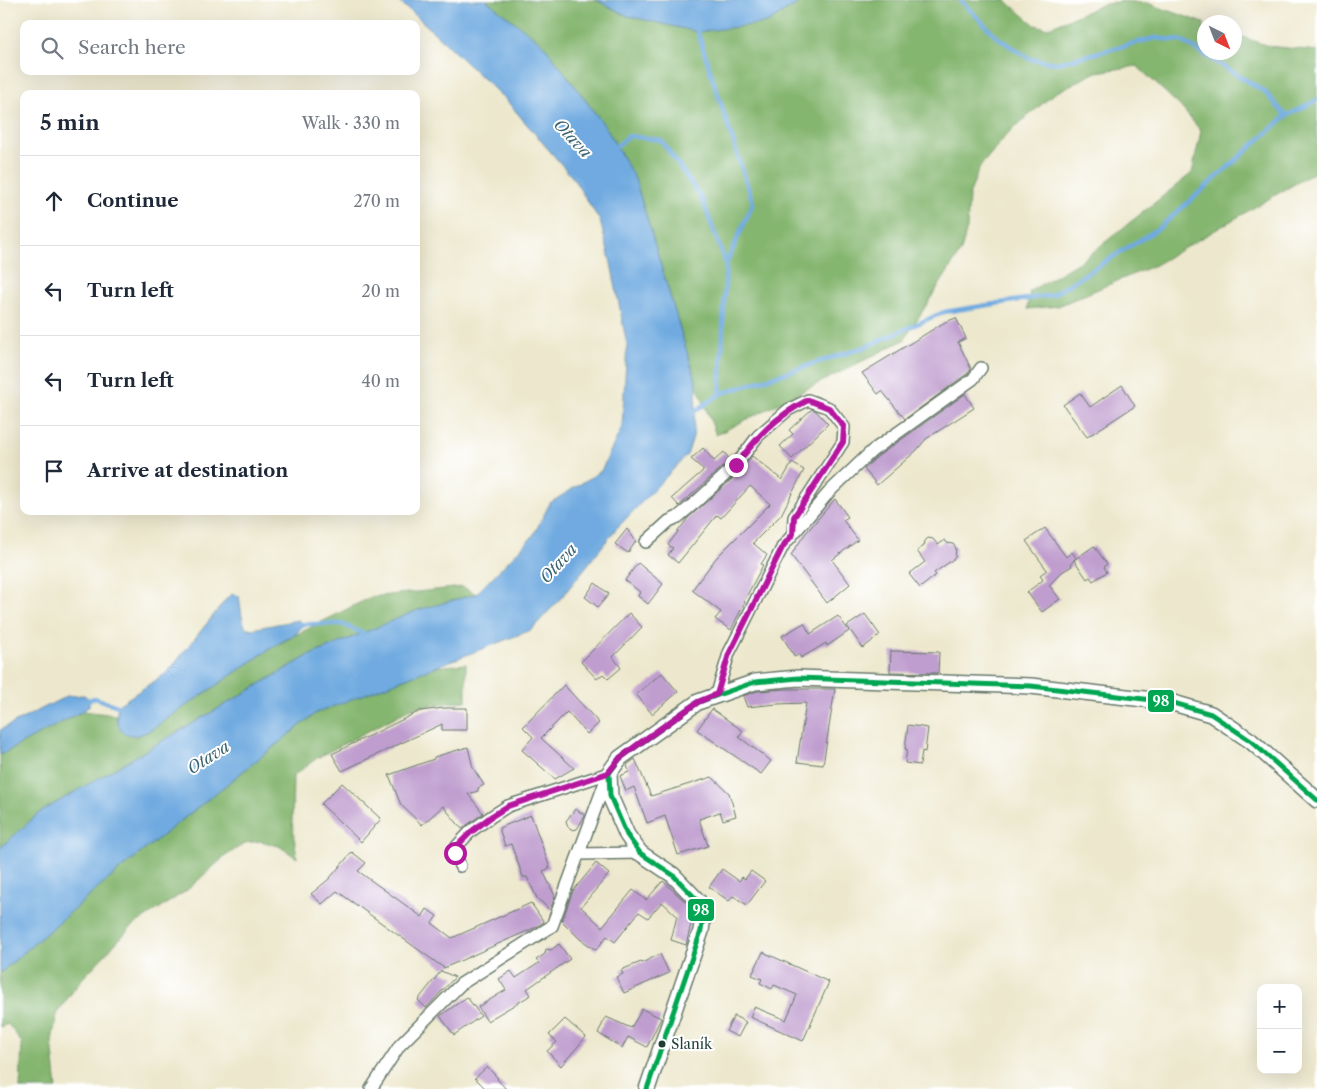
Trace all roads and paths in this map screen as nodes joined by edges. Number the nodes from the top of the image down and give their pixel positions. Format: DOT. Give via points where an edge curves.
graph roads {
  1 [pos="981,368"];
  2 [pos="793,534"];
  3 [pos="646,542"];
  4 [pos="717,694"];
  5 [pos="608,773"];
  6 [pos="1317,800"];
  7 [pos="640,853"];
  8 [pos="578,854"];
  9 [pos="460,866"];
  10 [pos="371,1089"];
  11 [pos="647,1089"];
  1 -- 2 [label="street" via="973,380 872,451 830,491"];
  2 -- 3 [label="street" via="794,517 843,442 844,427 829,408 808,400 788,410 758,436 736,465"];
  2 -- 4 [label="street" via="783,546 729,654"];
  4 -- 5 [label="street" via="698,702 640,743 620,758"];
  4 -- 6 [label="street" via="755,682 798,678 1030,686 1170,702 1211,714 1251,741"];
  5 -- 7 [label="street" via="616,814"];
  5 -- 8 [label="street"];
  5 -- 9 [label="street" via="508,806 492,816 457,846 455,853"];
  7 -- 8 [label="street"];
  7 -- 11 [label="street" via="673,875 698,901 703,916 701,931"];
  8 -- 10 [label="street" via="552,926 462,984 400,1046"];
}
